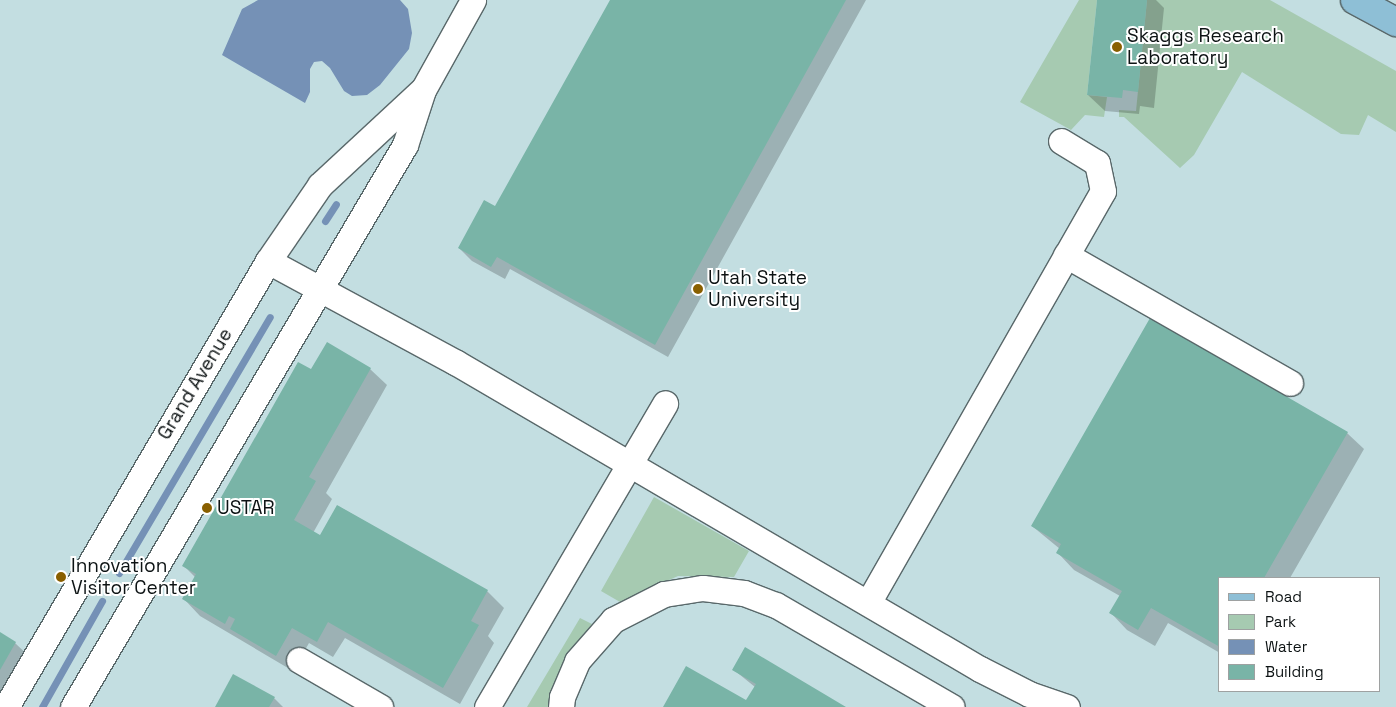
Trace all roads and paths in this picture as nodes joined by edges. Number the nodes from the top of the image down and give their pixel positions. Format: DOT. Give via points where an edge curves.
graph roads {
  1 [pos="473,0"];
  2 [pos="1355,0"];
  3 [pos="1396,22"];
  4 [pos="422,90"];
  5 [pos="1061,141"];
  6 [pos="1066,254"];
  7 [pos="268,260"];
  8 [pos="321,289"];
  9 [pos="1290,383"];
  10 [pos="665,402"];
  11 [pos="630,462"];
  12 [pos="868,603"];
  13 [pos="299,660"];
  14 [pos="6,707"];
  15 [pos="73,707"];
  16 [pos="380,707"];
  17 [pos="487,707"];
  18 [pos="562,707"];
  19 [pos="952,707"];
  20 [pos="1067,707"];
  1 -- 4 [label="street, Grand Avenue"];
  2 -- 3 [label="main road"];
  4 -- 7 [label="street, Grand Avenue" via="320,185"];
  4 -- 8 [label="street, Grand Avenue" via="405,145"];
  5 -- 6 [label="street" via="1097,163 1102,190"];
  6 -- 9 [label="street"];
  6 -- 12 [label="street"];
  7 -- 8 [label="street"];
  7 -- 14 [label="street, Grand Avenue"];
  8 -- 11 [label="street"];
  8 -- 15 [label="street, Grand Avenue"];
  10 -- 11 [label="street"];
  11 -- 12 [label="street"];
  11 -- 17 [label="street"];
  12 -- 20 [label="street" via="980,669 1029,694"];
  13 -- 16 [label="street"];
  18 -- 19 [label="street" via="562,697 577,661 613,620 664,594 703,588 744,593 776,605"];
}
